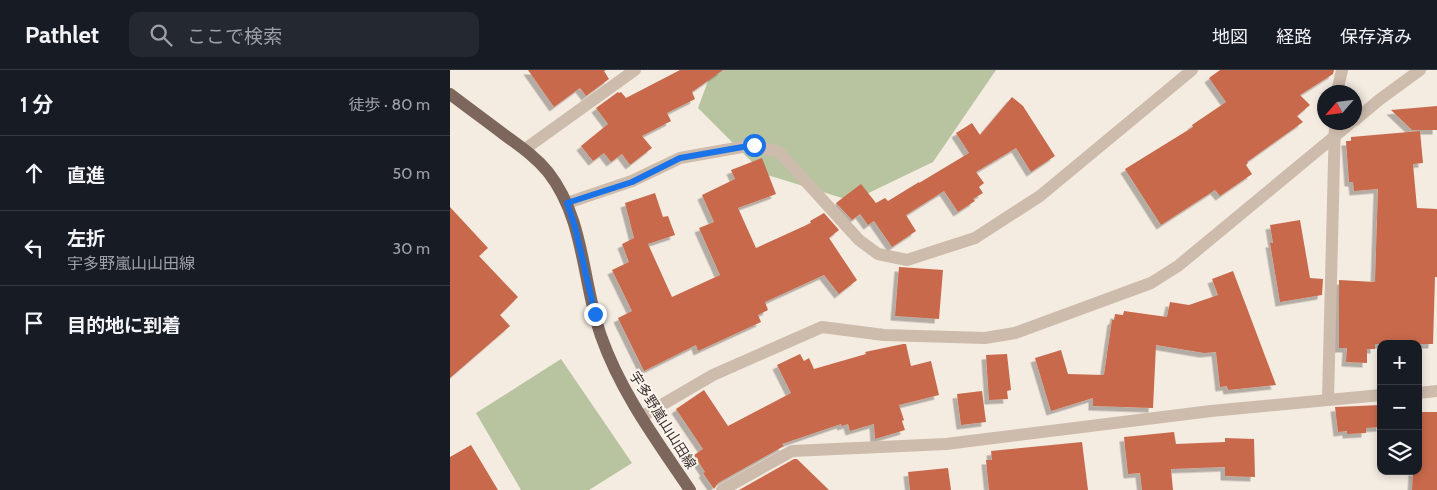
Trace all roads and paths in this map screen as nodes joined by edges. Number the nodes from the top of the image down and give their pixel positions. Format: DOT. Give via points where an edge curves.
graph roads {
  1 [pos="635,70"];
  2 [pos="1192,70"];
  3 [pos="1342,70"];
  4 [pos="1420,70"];
  5 [pos="1339,85"];
  6 [pos="450,94"];
  7 [pos="1362,114"];
  8 [pos="1334,130"];
  9 [pos="1344,130"];
  10 [pos="1334,138"];
  11 [pos="525,149"];
  12 [pos="567,203"];
  13 [pos="1437,391"];
  14 [pos="1422,393"];
  15 [pos="1377,395"];
  16 [pos="1328,399"];
  17 [pos="641,417"];
  18 [pos="688,489"];
  19 [pos="722,490"];
  1 -- 11 [label="street"];
  2 -- 12 [label="street" via="1040,196 975,238 907,260 878,254 859,240 779,152 754,145 680,158 632,182"];
  3 -- 5 [label="street"];
  4 -- 7 [label="street"];
  6 -- 11 [label="main road, 宇多野嵐山山田線"];
  8 -- 10 [label="street"];
  9 -- 10 [label="street"];
  10 -- 16 [label="street"];
  10 -- 17 [label="street" via="1178,266 1150,283 1015,333 985,338 884,335 822,327 713,375"];
  11 -- 12 [label="main road, 宇多野嵐山山田線" via="548,172"];
  12 -- 17 [label="main road, 宇多野嵐山山田線" via="601,336"];
  13 -- 14 [label="street"];
  15 -- 16 [label="street"];
  16 -- 19 [label="street" via="946,444 792,451"];
  17 -- 18 [label="main road, 宇多野嵐山山田線"];
}
